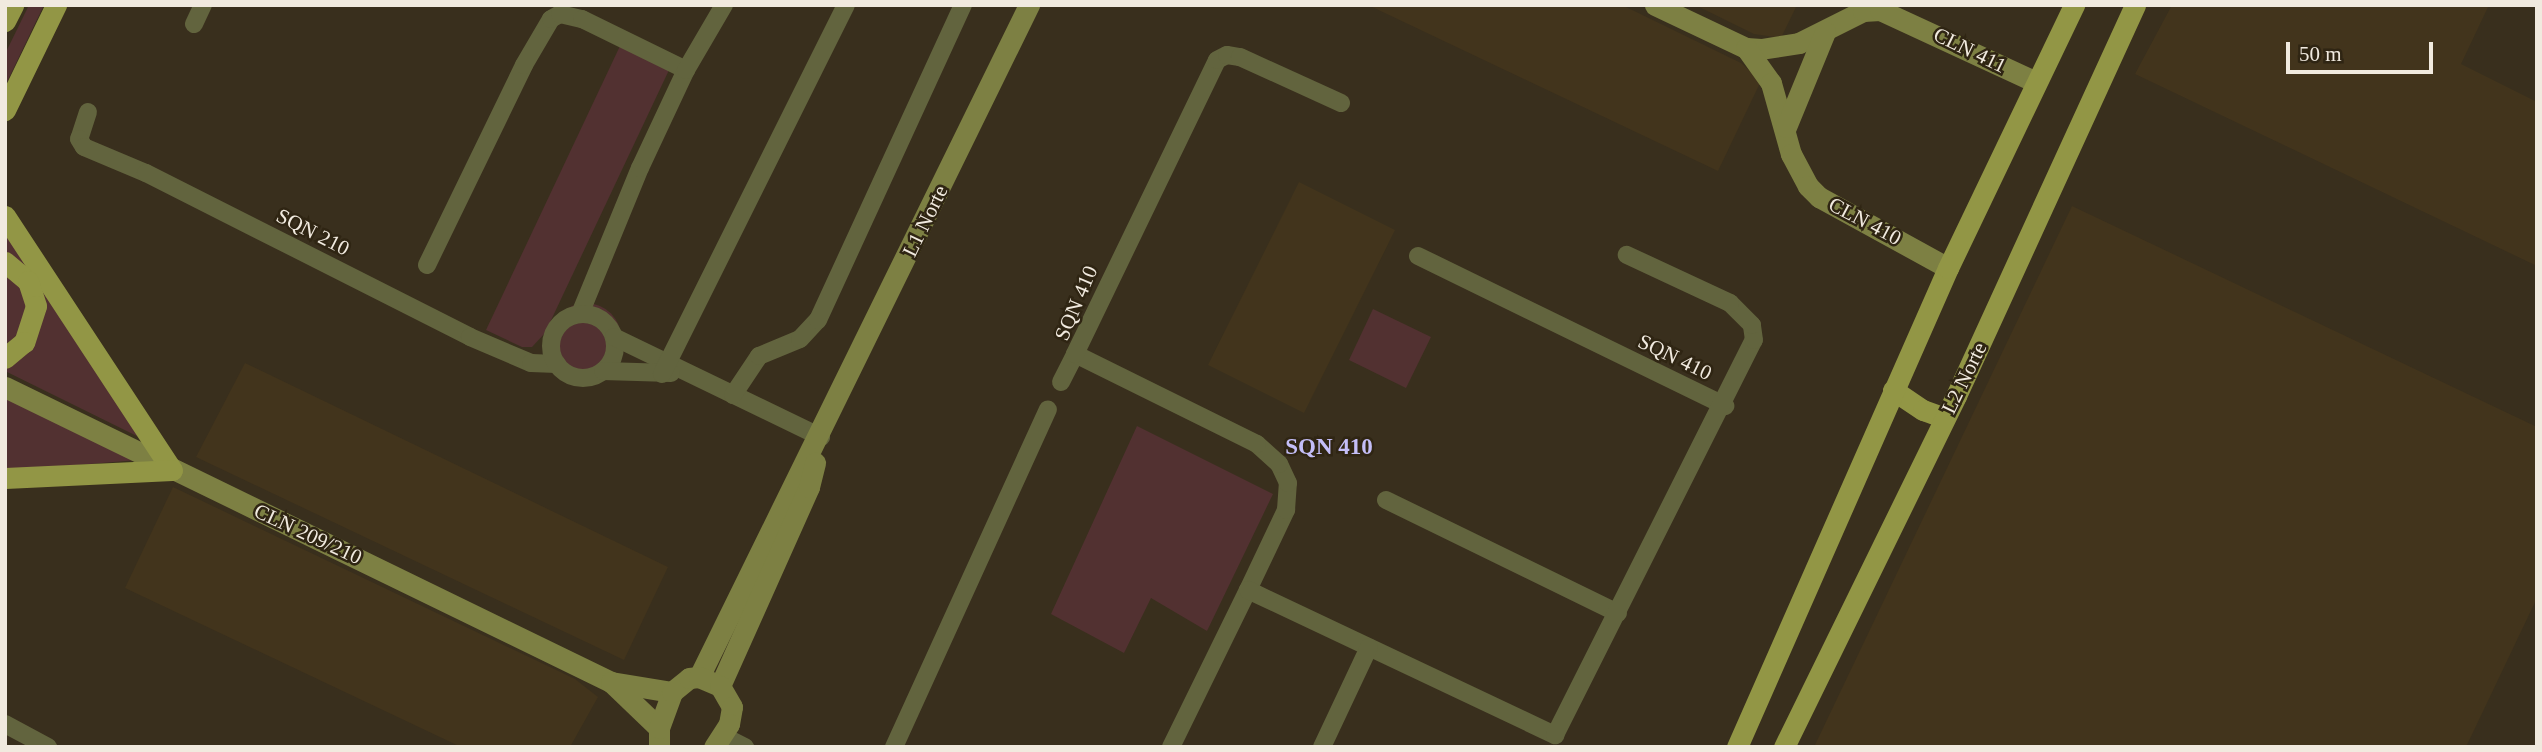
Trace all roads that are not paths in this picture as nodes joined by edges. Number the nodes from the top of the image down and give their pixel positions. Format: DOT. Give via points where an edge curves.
graph roads {
  1 [pos="13,5"];
  2 [pos="56,5"];
  3 [pos="202,5"];
  4 [pos="724,5"];
  5 [pos="846,5"];
  6 [pos="963,5"];
  7 [pos="1029,5"];
  8 [pos="1655,5"];
  9 [pos="2074,5"];
  10 [pos="2135,5"];
  11 [pos="5,21"];
  12 [pos="194,24"];
  13 [pos="1825,32"];
  14 [pos="1746,48"];
  15 [pos="686,70"];
  16 [pos="2036,82"];
  17 [pos="1340,103"];
  18 [pos="5,110"];
  19 [pos="88,112"];
  20 [pos="1786,127"];
  21 [pos="5,216"];
  22 [pos="1627,255"];
  23 [pos="1418,256"];
  24 [pos="5,262"];
  25 [pos="427,265"];
  26 [pos="1948,268"];
  27 [pos="580,314"];
  28 [pos="614,337"];
  29 [pos="1074,354"];
  30 [pos="5,358"];
  31 [pos="557,365"];
  32 [pos="665,367"];
  33 [pos="603,371"];
  34 [pos="1060,382"];
  35 [pos="5,387"];
  36 [pos="1893,390"];
  37 [pos="733,395"];
  38 [pos="1724,407"];
  39 [pos="1048,410"];
  40 [pos="1945,418"];
  41 [pos="821,437"];
  42 [pos="172,470"];
  43 [pos="5,478"];
  44 [pos="1386,500"];
  45 [pos="1248,590"];
  46 [pos="1618,613"];
  47 [pos="1369,647"];
  48 [pos="699,677"];
  49 [pos="611,682"];
  50 [pos="720,686"];
  51 [pos="672,692"];
  52 [pos="5,724"];
  53 [pos="659,737"];
  54 [pos="718,741"];
  55 [pos="1553,741"];
  56 [pos="48,747"];
  57 [pos="744,747"];
  58 [pos="894,747"];
  59 [pos="1171,747"];
  60 [pos="1322,747"];
  61 [pos="1737,747"];
  62 [pos="1784,747"];
  1 -- 11 [label="main road"];
  2 -- 18 [label="main road"];
  3 -- 12 [label="street"];
  4 -- 15 [label="street"];
  5 -- 32 [label="street"];
  6 -- 37 [label="street" via="818,320 800,340 759,356"];
  7 -- 41 [label="street, L1 Norte"];
  8 -- 14 [label="street"];
  9 -- 16 [label="main road"];
  10 -- 40 [label="main road, L2 Norte"];
  13 -- 14 [label="street, CLN 411" via="1791,46"];
  13 -- 16 [label="street, CLN 411" via="1863,11 1892,13"];
  13 -- 20 [label="street"];
  14 -- 20 [label="street, CLN 410" via="1771,83"];
  15 -- 25 [label="street" via="582,19 561,14 551,19"];
  15 -- 27 [label="street"];
  16 -- 26 [label="main road"];
  17 -- 29 [label="street, SQN 410" via="1240,57 1227,54 1217,60"];
  19 -- 31 [label="street, SQN 210" via="79,139 84,146 481,342 531,363"];
  20 -- 26 [label="street, CLN 410" via="1798,173 1819,197"];
  21 -- 42 [label="main road"];
  22 -- 38 [label="street, SQN 410" via="1730,303 1752,325 1750,356"];
  23 -- 38 [label="street, SQN 410"];
  24 -- 30 [label="main road" via="28,281 36,306 23,342"];
  26 -- 36 [label="main road"];
  27 -- 28 [label="street" via="598,318"];
  27 -- 31 [label="street" via="563,321 552,337"];
  28 -- 32 [label="street"];
  28 -- 33 [label="street" via="614,354"];
  29 -- 34 [label="street"];
  29 -- 45 [label="street, SQN 410" via="1257,444 1279,464 1288,483 1286,510"];
  31 -- 33 [label="street" via="574,377"];
  32 -- 33 [label="street"];
  32 -- 37 [label="street" via="689,373"];
  35 -- 42 [label="street, CLN 209/210"];
  36 -- 40 [label="main road"];
  36 -- 61 [label="main road"];
  37 -- 41 [label="street"];
  38 -- 46 [label="street, SQN 410"];
  39 -- 58 [label="street"];
  40 -- 62 [label="main road, L2 Norte"];
  41 -- 48 [label="street, L1 Norte"];
  41 -- 50 [label="street, L1 Norte" via="809,487"];
  42 -- 43 [label="main road"];
  42 -- 49 [label="street, CLN 209/210"];
  44 -- 46 [label="street"];
  45 -- 47 [label="street, SQN 410"];
  45 -- 59 [label="street, SQN 410"];
  46 -- 55 [label="street, SQN 410"];
  47 -- 55 [label="street, SQN 410"];
  47 -- 60 [label="street"];
  48 -- 50 [label="street"];
  48 -- 51 [label="street" via="689,678"];
  49 -- 51 [label="street, CLN 209/210"];
  49 -- 53 [label="street, CLN 209/210"];
  50 -- 54 [label="street" via="732,707"];
  51 -- 53 [label="street"];
  52 -- 56 [label="street"];
  54 -- 57 [label="street"];
}
